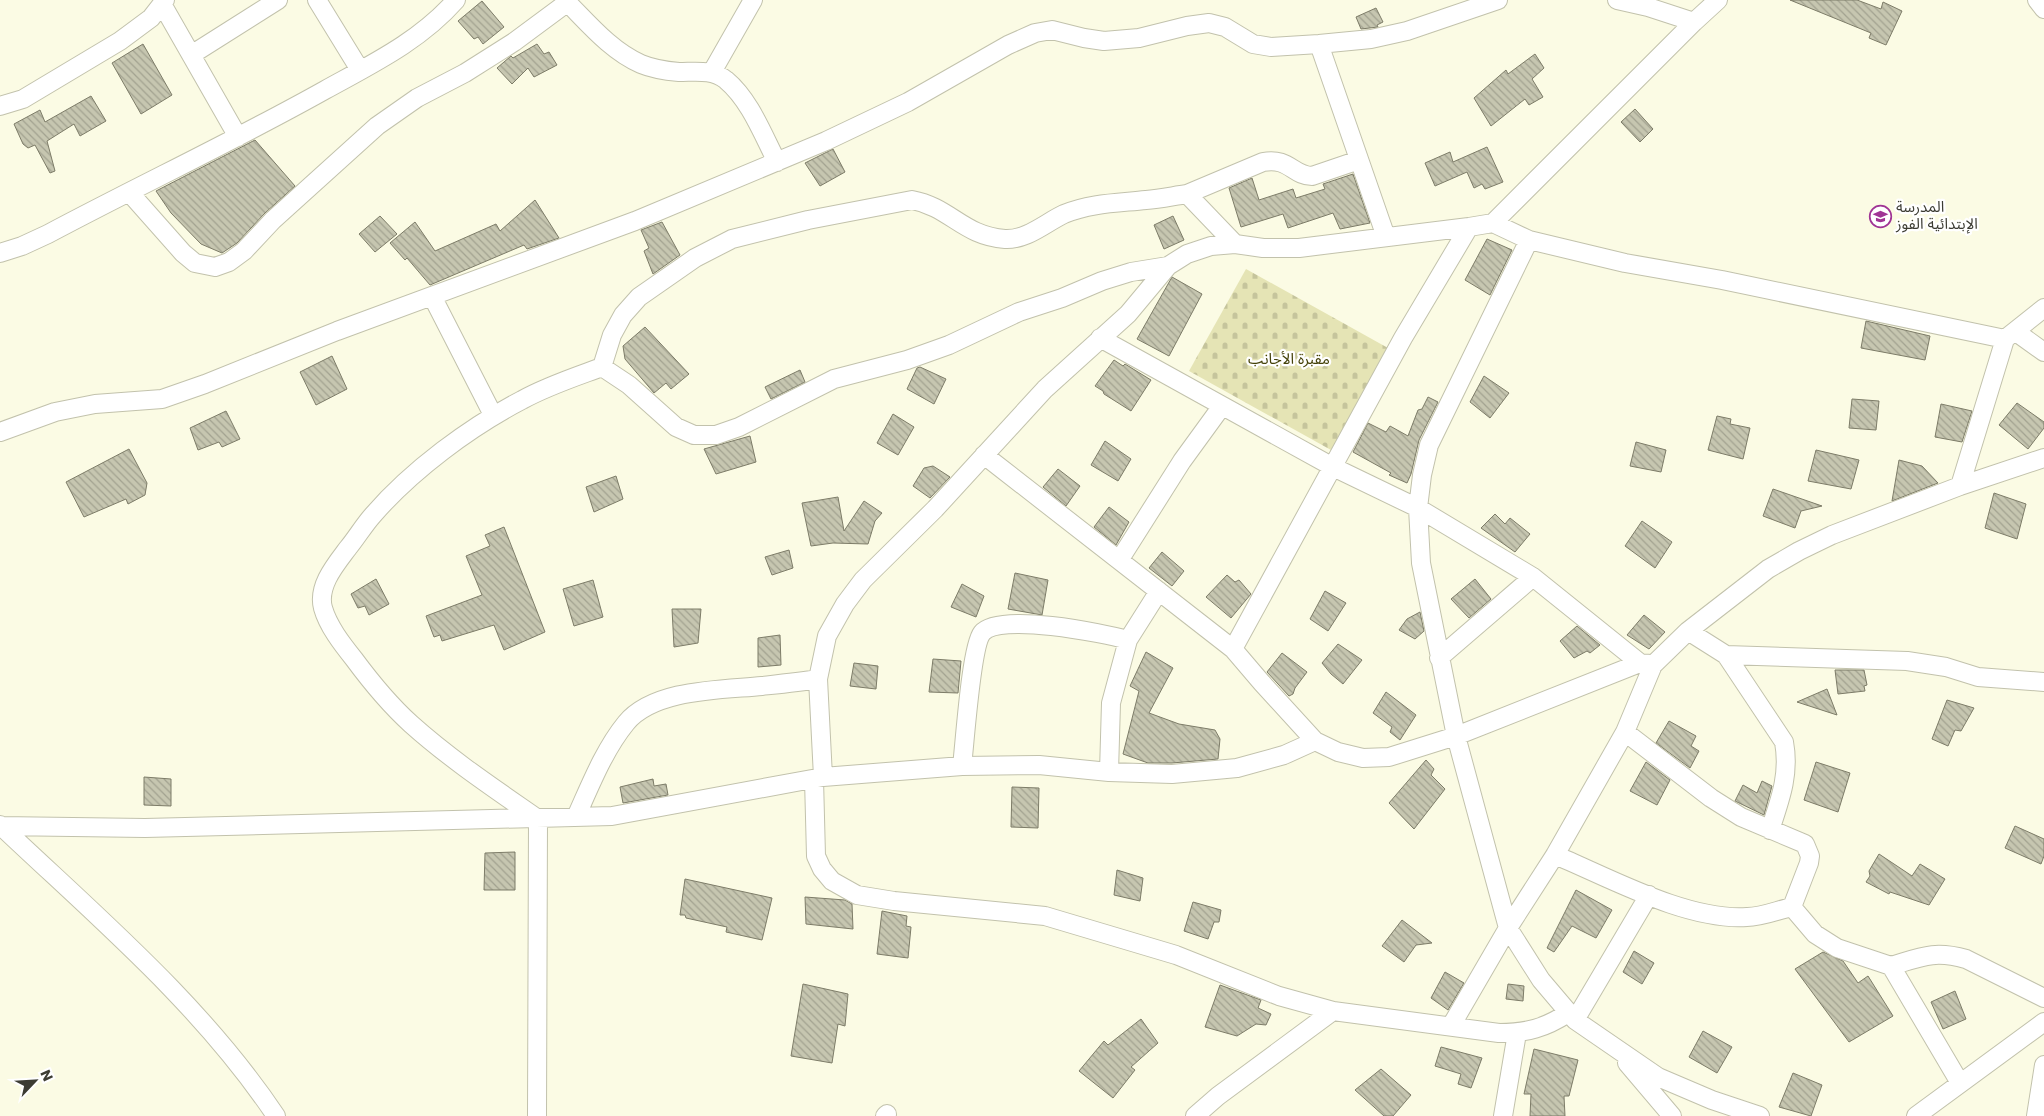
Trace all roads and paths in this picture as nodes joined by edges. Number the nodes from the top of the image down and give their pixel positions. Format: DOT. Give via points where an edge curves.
graph roads {
  1 [pos="278,0"];
  2 [pos="317,0"];
  3 [pos="456,0"];
  4 [pos="753,0"];
  5 [pos="1498,0"];
  6 [pos="1617,0"];
  7 [pos="1718,0"];
  8 [pos="2037,0"];
  9 [pos="566,1"];
  10 [pos="163,2"];
  11 [pos="2044,9"];
  12 [pos="1694,22"];
  13 [pos="1319,44"];
  14 [pos="191,55"];
  15 [pos="360,70"];
  16 [pos="712,72"];
  17 [pos="0,106"];
  18 [pos="238,137"];
  19 [pos="1358,160"];
  20 [pos="777,162"];
  21 [pos="129,192"];
  22 [pos="1187,194"];
  23 [pos="1493,222"];
  24 [pos="1469,227"];
  25 [pos="1386,237"];
  26 [pos="1529,240"];
  27 [pos="1235,244"];
  28 [pos="0,253"];
  29 [pos="1168,266"];
  30 [pos="432,296"];
  31 [pos="2044,308"];
  32 [pos="2011,335"];
  33 [pos="1100,338"];
  34 [pos="2044,352"];
  35 [pos="602,367"];
  36 [pos="1222,406"];
  37 [pos="493,415"];
  38 [pos="0,432"];
  39 [pos="984,455"];
  40 [pos="2044,458"];
  41 [pos="1333,467"];
  42 [pos="1960,486"];
  43 [pos="1418,508"];
  44 [pos="1120,559"];
  45 [pos="1533,577"];
  46 [pos="1159,591"];
  47 [pos="1688,631"];
  48 [pos="1128,640"];
  49 [pos="1233,649"];
  50 [pos="1726,655"];
  51 [pos="1439,658"];
  52 [pos="1647,664"];
  53 [pos="818,679"];
  54 [pos="2044,682"];
  55 [pos="1625,732"];
  56 [pos="1456,736"];
  57 [pos="1315,740"];
  58 [pos="962,766"];
  59 [pos="1109,772"];
  60 [pos="819,778"];
  61 [pos="576,817"];
  62 [pos="538,819"];
  63 [pos="0,825"];
  64 [pos="1770,830"];
  65 [pos="1555,855"];
  66 [pos="1649,895"];
  67 [pos="1792,907"];
  68 [pos="1508,928"];
  69 [pos="1891,966"];
  70 [pos="2044,998"];
  71 [pos="1332,1011"];
  72 [pos="1572,1017"];
  73 [pos="2044,1022"];
  74 [pos="1451,1026"];
  75 [pos="1517,1033"];
  76 [pos="1614,1047"];
  77 [pos="2044,1065"];
  78 [pos="1960,1083"];
  79 [pos="276,1116"];
  80 [pos="537,1116"];
  81 [pos="1195,1116"];
  82 [pos="1503,1116"];
  83 [pos="1672,1116"];
  84 [pos="1760,1116"];
  85 [pos="1916,1116"];
  86 [pos="2036,1116"];
  1 -- 14 [label="street"];
  2 -- 15 [label="street"];
  3 -- 15 [label="street" via="424,32"];
  4 -- 16 [label="street"];
  5 -- 13 [label="street" via="1407,31 1371,39"];
  6 -- 12 [label="street"];
  7 -- 12 [label="street"];
  8 -- 11 [label="street"];
  9 -- 16 [label="street" via="610,43 642,64 678,72"];
  9 -- 21 [label="street" via="514,42 416,98 377,126 229,262 215,267 195,263"];
  10 -- 14 [label="street"];
  10 -- 17 [label="street" via="151,18 120,41 23,99"];
  12 -- 23 [label="street"];
  13 -- 19 [label="street"];
  13 -- 20 [label="street" via="1271,47 1253,44 1225,27 1209,24 1139,38 1104,41 1052,30 1035,33 908,102"];
  14 -- 18 [label="street"];
  15 -- 18 [label="street"];
  16 -- 20 [label="street" via="726,79 743,101"];
  18 -- 21 [label="street"];
  19 -- 22 [label="street" via="1312,176 1281,162 1263,162"];
  19 -- 25 [label="street"];
  20 -- 30 [label="street" via="635,221"];
  21 -- 28 [label="street" via="48,234"];
  22 -- 27 [label="street"];
  22 -- 35 [label="street" via="1085,208 1064,214 1028,234 1007,239 984,236 966,228 938,208 912,200 732,239 695,258 639,297 616,328"];
  23 -- 24 [label="street"];
  23 -- 26 [label="street"];
  24 -- 25 [label="street"];
  24 -- 41 [label="street" via="1403,338"];
  25 -- 27 [label="street" via="1299,248"];
  26 -- 32 [label="street" via="1625,263"];
  26 -- 43 [label="street" via="1429,445"];
  27 -- 29 [label="street" via="1211,246 1187,254"];
  29 -- 33 [label="street" via="1128,314"];
  29 -- 35 [label="street" via="1102,281 1019,312 948,345 834,379 739,427 716,435 694,435 676,427 629,385"];
  30 -- 37 [label="street"];
  30 -- 38 [label="street" via="162,399 95,404 55,412"];
  31 -- 32 [label="street"];
  32 -- 34 [label="street"];
  32 -- 42 [label="street"];
  33 -- 36 [label="street"];
  33 -- 39 [label="street" via="1045,389"];
  35 -- 37 [label="street" via="556,384"];
  36 -- 41 [label="street"];
  36 -- 44 [label="street" via="1182,461"];
  37 -- 62 [label="street" via="410,477 373,515 327,578 321,593 322,607 344,647 410,724"];
  39 -- 44 [label="street"];
  39 -- 53 [label="street" via="863,580 845,604 827,636"];
  40 -- 42 [label="street"];
  41 -- 43 [label="street"];
  41 -- 49 [label="street"];
  42 -- 47 [label="street" via="1800,551 1768,570"];
  43 -- 45 [label="street"];
  43 -- 51 [label="street" via="1421,563"];
  44 -- 46 [label="street"];
  45 -- 51 [label="street"];
  45 -- 52 [label="street"];
  46 -- 48 [label="street"];
  46 -- 49 [label="street"];
  47 -- 50 [label="street"];
  47 -- 52 [label="street"];
  48 -- 58 [label="street" via="1068,627 1005,625 984,630 973,664"];
  48 -- 59 [label="street" via="1111,703"];
  49 -- 57 [label="street"];
  50 -- 54 [label="street" via="1907,661 1978,676"];
  50 -- 64 [label="street" via="1784,742 1787,773"];
  51 -- 56 [label="street"];
  52 -- 55 [label="street"];
  52 -- 56 [label="street"];
  53 -- 60 [label="street"];
  53 -- 61 [label="street" via="704,691 666,698 645,708 626,722 607,752"];
  55 -- 64 [label="street" via="1711,798"];
  55 -- 65 [label="street"];
  56 -- 57 [label="street" via="1389,757 1372,758 1338,752"];
  56 -- 68 [label="street"];
  57 -- 59 [label="street" via="1284,755 1237,768 1172,774"];
  58 -- 59 [label="street" via="1039,765"];
  58 -- 60 [label="street"];
  60 -- 61 [label="street" via="612,816"];
  60 -- 71 [label="street" via="816,856 832,881 857,895 1045,916 1176,955 1280,996"];
  61 -- 62 [label="street"];
  62 -- 63 [label="street" via="145,828"];
  62 -- 80 [label="street"];
  63 -- 79 [label="street" via="134,950 205,1026 259,1090"];
  64 -- 67 [label="street" via="1805,844 1810,856"];
  65 -- 66 [label="street"];
  65 -- 68 [label="street"];
  66 -- 67 [label="street" via="1694,912 1722,917 1749,918"];
  66 -- 72 [label="street"];
  67 -- 69 [label="street" via="1815,934 1837,948"];
  68 -- 72 [label="street" via="1541,980"];
  68 -- 74 [label="street"];
  69 -- 70 [label="street" via="1928,955 1952,955"];
  69 -- 78 [label="street"];
  71 -- 74 [label="street"];
  71 -- 81 [label="street"];
  72 -- 75 [label="street"];
  72 -- 76 [label="street"];
  73 -- 78 [label="street"];
  74 -- 75 [label="street"];
  75 -- 82 [label="street"];
  76 -- 83 [label="street"];
  76 -- 84 [label="street" via="1658,1077"];
  77 -- 86 [label="street"];
  78 -- 85 [label="street"];
}
